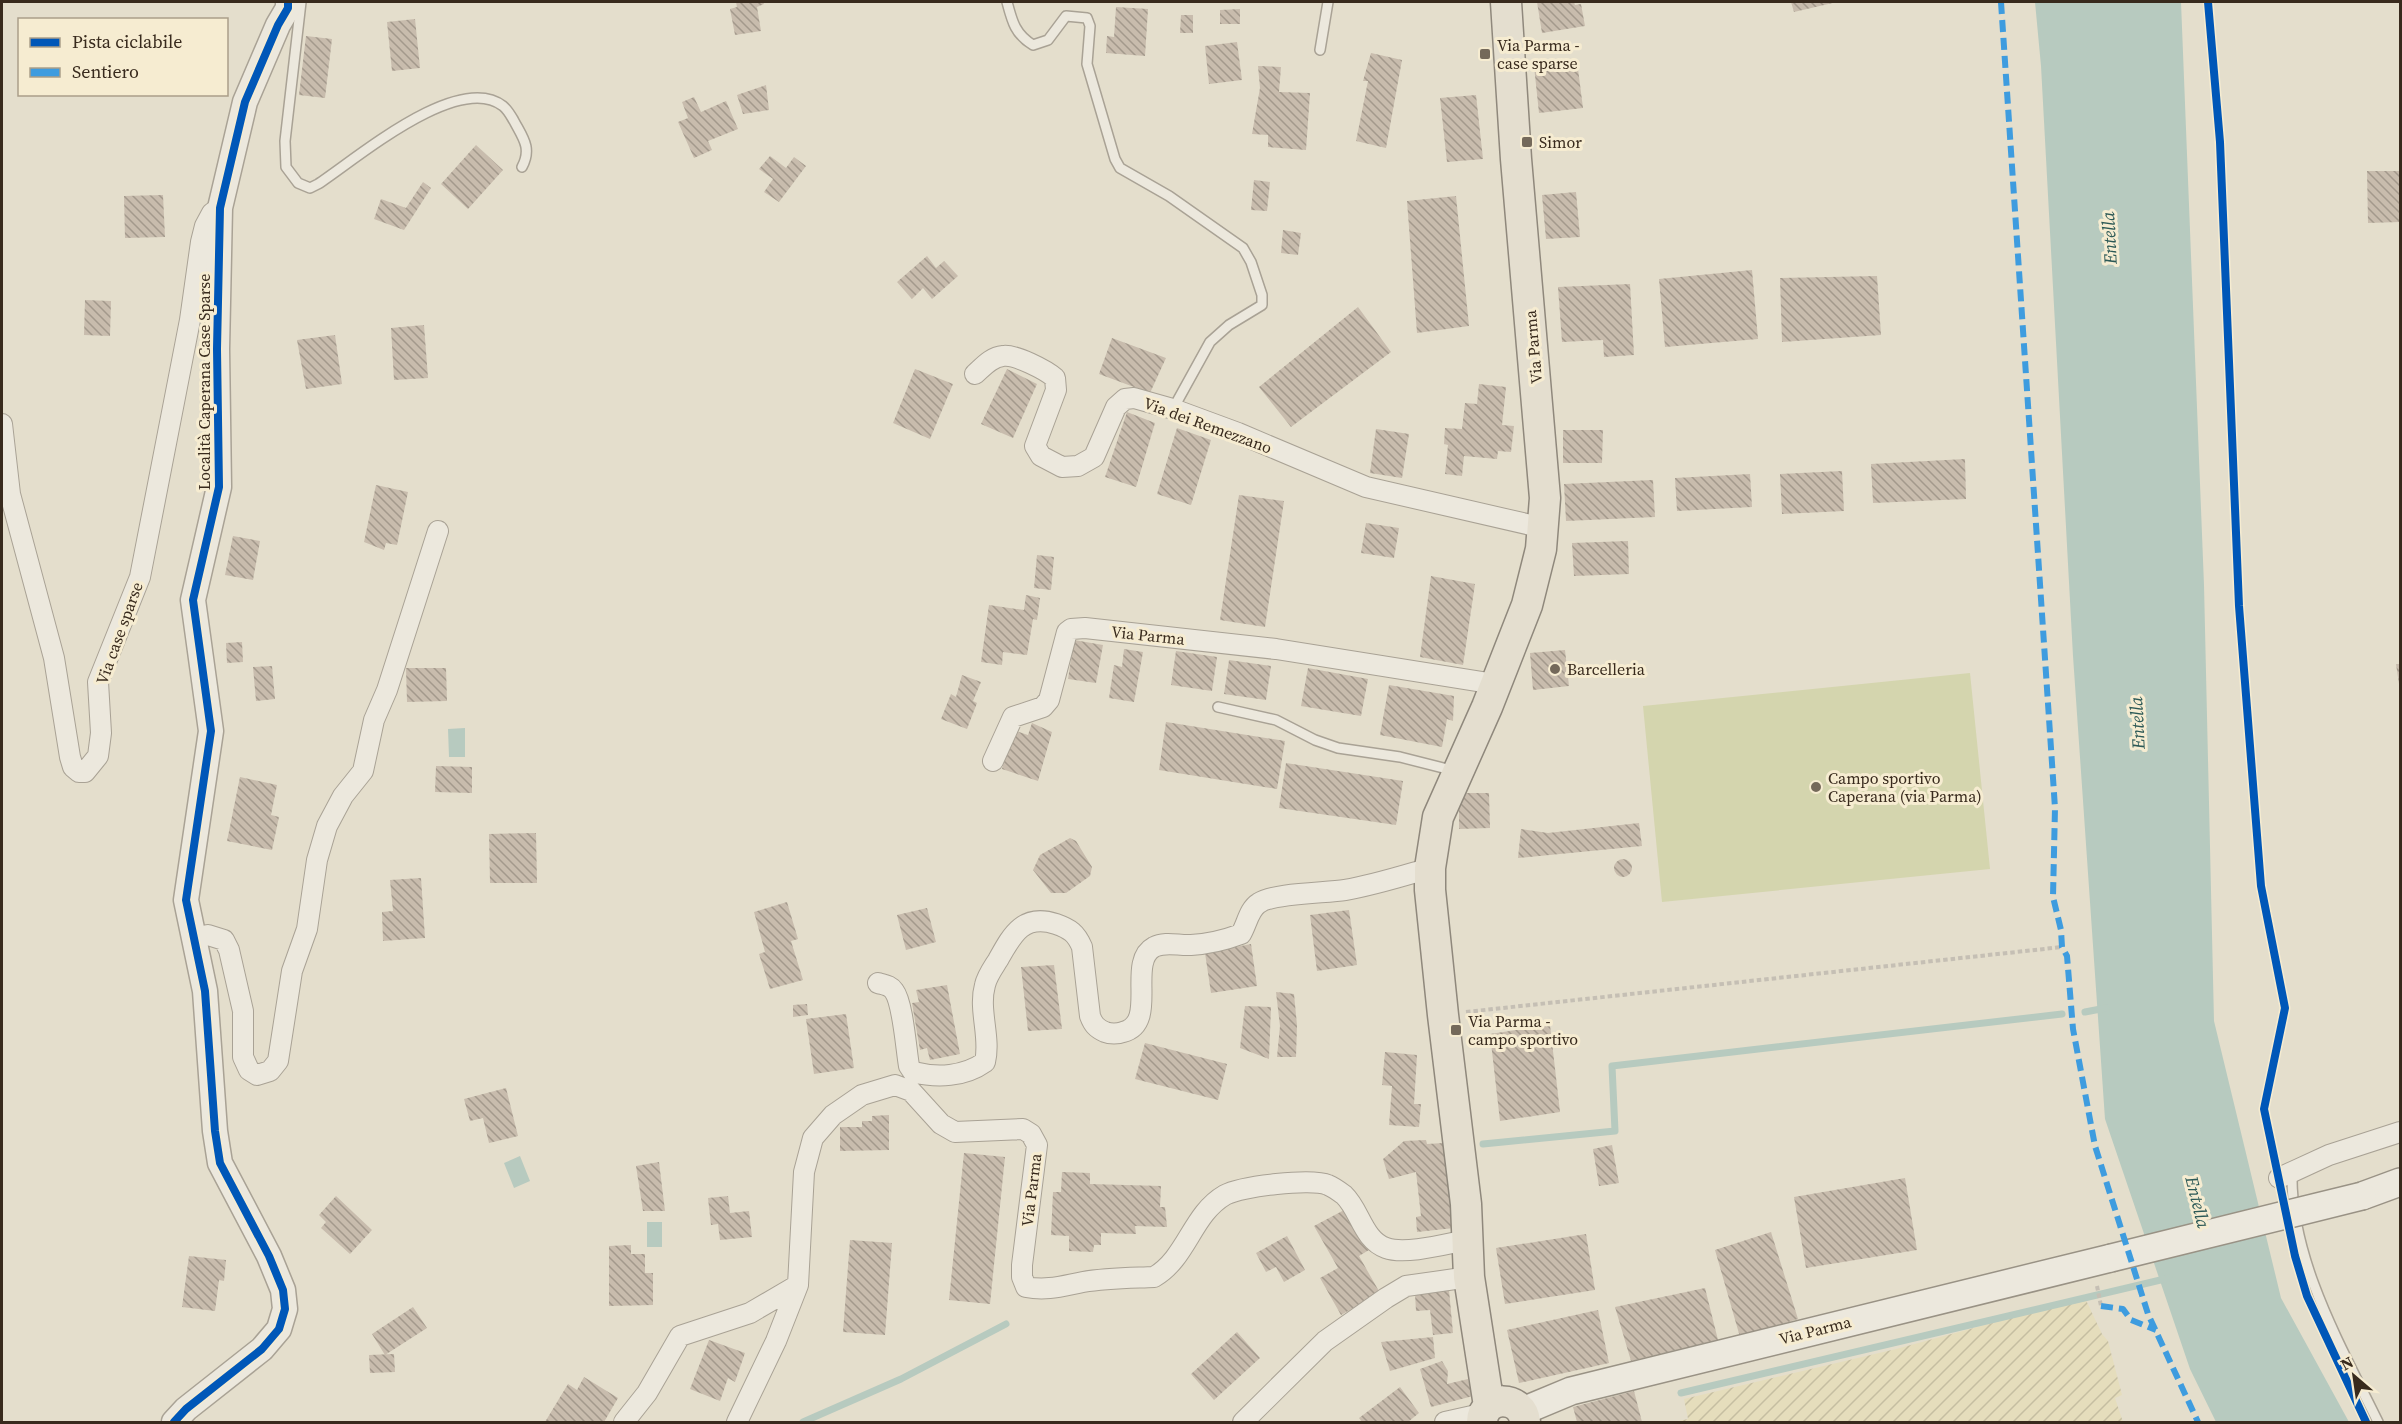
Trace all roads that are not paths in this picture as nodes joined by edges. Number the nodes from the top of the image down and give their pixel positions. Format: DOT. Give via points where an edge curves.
graph roads {
  1 [pos="288,2"];
  2 [pos="300,2"];
  3 [pos="1007,2"];
  4 [pos="1328,2"];
  5 [pos="1506,2"];
  6 [pos="1320,50"];
  7 [pos="522,167"];
  8 [pos="220,208"];
  9 [pos="975,374"];
  10 [pos="1173,409"];
  11 [pos="2,424"];
  12 [pos="1544,528"];
  13 [pos="438,531"];
  14 [pos="1495,684"];
  15 [pos="1218,707"];
  16 [pos="993,761"];
  17 [pos="1458,771"];
  18 [pos="1430,868"];
  19 [pos="193,938"];
  20 [pos="878,983"];
  21 [pos="2400,1132"];
  22 [pos="2286,1174"];
  23 [pos="2400,1182"];
  24 [pos="1467,1240"];
  25 [pos="1469,1277"];
  26 [pos="798,1285"];
  27 [pos="1484,1415"];
  28 [pos="1524,1417"];
  29 [pos="174,1422"];
  30 [pos="624,1422"];
  31 [pos="737,1422"];
  32 [pos="1243,1422"];
  33 [pos="1445,1422"];
  34 [pos="2378,1422"];
  1 -- 8 [label="street, Località Caperana Case Sparse" via="245,102"];
  2 -- 7 [label="lane" via="285,141 286,167 298,183 310,188 318,184 428,110 474,99 490,100 508,111 528,147"];
  3 -- 10 [label="lane" via="1013,27 1033,45 1048,40 1066,16 1087,18 1087,64 1120,168 1169,196 1230,239 1251,262 1262,305 1210,342"];
  4 -- 6 [label="lane"];
  5 -- 12 [label="main road, Via Parma" via="1545,498"];
  8 -- 11 [label="street, Via case sparse" via="212,213 201,242 190,320 140,577 98,682 98,756 85,772 79,772 70,757 54,658 10,494"];
  8 -- 19 [label="street, Località Caperana Case Sparse" via="219,488 193,600 211,731 186,900"];
  9 -- 10 [label="street, Via dei Remezzano" via="989,361 1003,356 1047,371 1055,378 1056,390 1035,446 1041,456 1062,466 1078,466 1094,457 1116,407 1125,399"];
  10 -- 12 [label="street, Via dei Remezzano" via="1366,487"];
  12 -- 14 [label="main road, Via Parma" via="1527,604"];
  13 -- 19 [label="street" via="374,720 363,771 343,796 327,826 317,860 308,929 292,971 278,1061 270,1071 257,1075 249,1070 243,1057 243,1011 224,940 208,935"];
  14 -- 16 [label="street, Via Parma" via="1276,649 1071,629 1049,700 1043,707 1013,717"];
  14 -- 17 [label="main road, Via Parma"];
  15 -- 17 [label="lane" via="1276,720 1338,748"];
  17 -- 18 [label="main road, Via Parma" via="1438,817"];
  18 -- 20 [label="street" via="1348,890 1277,896 1252,909 1241,934 1197,944 1154,947 1146,956 1142,973 1141,1015 1133,1028 1122,1033 1107,1033 1093,1025 1082,946 1071,929 1042,920 1023,925 1011,936 985,982 985,1062 956,1074 930,1076 913,1072 895,992"];
  18 -- 24 [label="main road, Via Parma"];
  19 -- 29 [label="street, Località Caperana Case Sparse" via="205,991 214,1131 220,1163 283,1290 285,1309 279,1329 262,1350"];
  21 -- 22 [label="street" via="2328,1155"];
  22 -- 34 [label="lane" via="2307,1267"];
  23 -- 28 [label="main road, Via Parma, bridge" via="2362,1196 1571,1391"];
  24 -- 25 [label="main road, Via Parma"];
  24 -- 26 [label="street, Via Parma" via="1398,1250 1385,1248 1374,1241 1344,1196 1328,1184 1263,1184 1225,1194 1207,1208 1177,1255 1154,1277 1084,1282 1056,1289 1026,1287 1022,1265 1037,1145 1031,1134 1009,1128 955,1132 942,1124 911,1091 895,1085 862,1095 832,1115 813,1138 804,1172"];
  25 -- 27 [label="main road, Via Parma"];
  25 -- 32 [label="street" via="1406,1286 1386,1298 1319,1347"];
  26 -- 30 [label="street" via="750,1313 681,1336 647,1393"];
  26 -- 31 [label="street, Via Parma"];
  27 -- 28 [label="main road" via="1497,1401 1507,1401 1516,1404"];
  27 -- 33 [label="street"];
}
